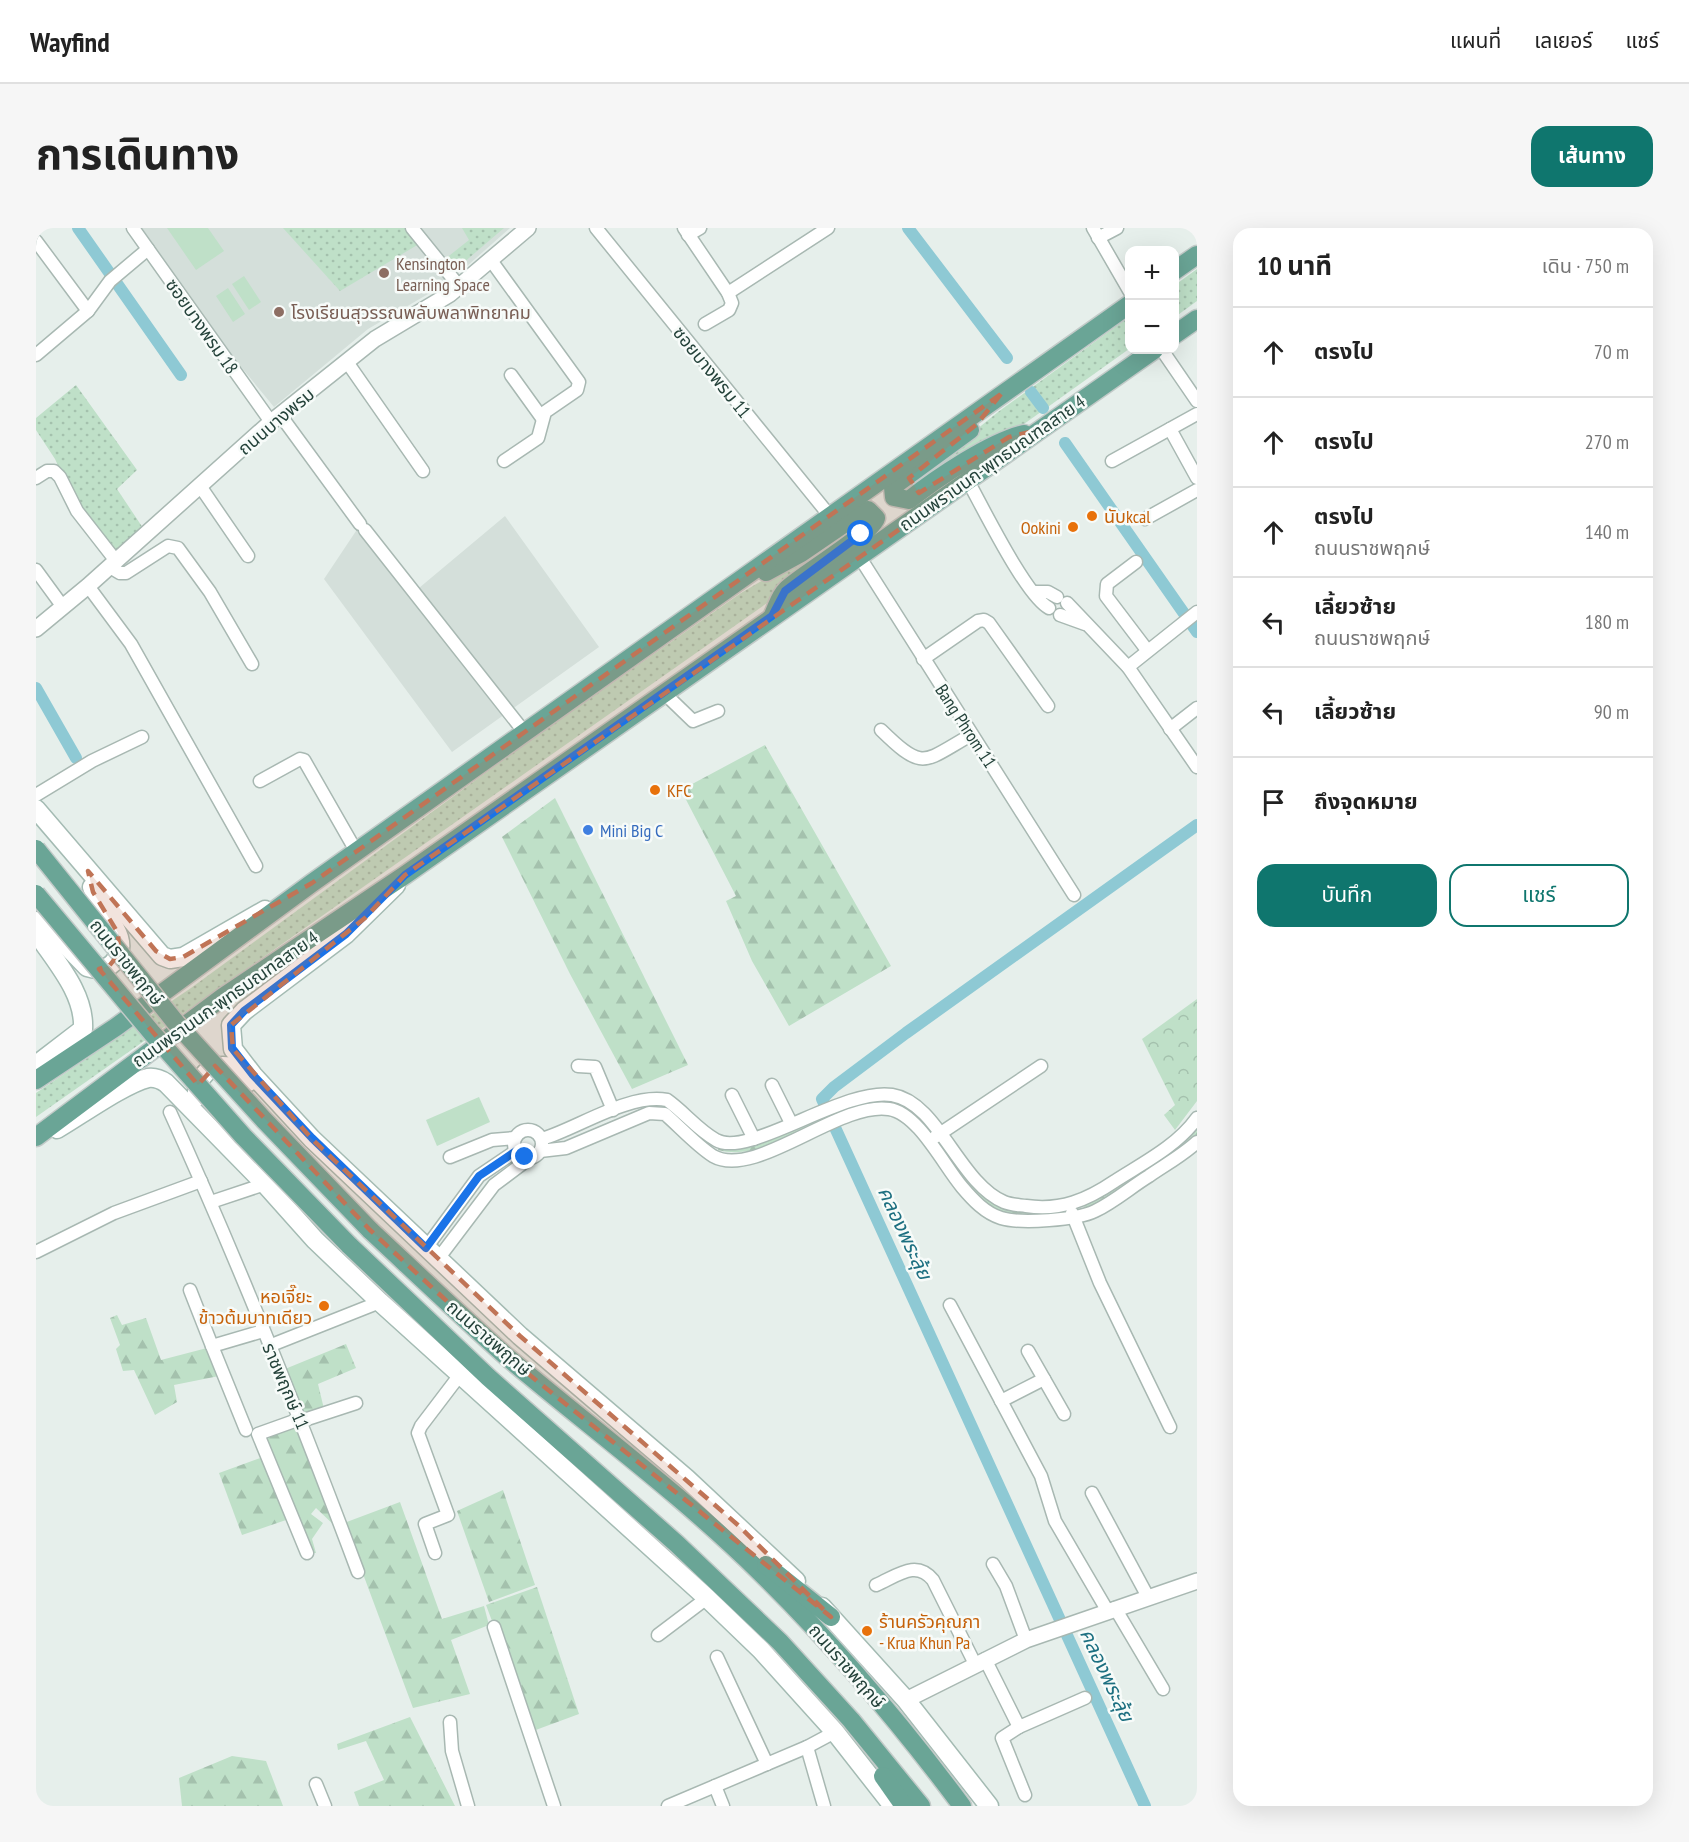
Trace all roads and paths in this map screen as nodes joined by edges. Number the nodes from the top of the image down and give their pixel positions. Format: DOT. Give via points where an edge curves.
graph roads {
  1 [pos="133,228"];
  2 [pos="412,228"];
  3 [pos="528,228"];
  4 [pos="596,228"];
  5 [pos="828,228"];
  6 [pos="1117,228"];
  7 [pos="691,230"];
  8 [pos="1095,233"];
  9 [pos="36,241"];
  10 [pos="148,249"];
  11 [pos="1197,255"];
  12 [pos="490,259"];
  13 [pos="1179,268"];
  14 [pos="1125,283"];
  15 [pos="459,286"];
  16 [pos="728,293"];
  17 [pos="1125,307"];
  18 [pos="88,311"];
  19 [pos="1197,319"];
  20 [pos="705,324"];
  21 [pos="1179,332"];
  22 [pos="1149,354"];
  23 [pos="1165,354"];
  24 [pos="36,355"];
  25 [pos="347,362"];
  26 [pos="511,375"];
  27 [pos="1001,394"];
  28 [pos="1197,401"];
  29 [pos="1197,414"];
  30 [pos="542,418"];
  31 [pos="276,419"];
  32 [pos="1043,429"];
  33 [pos="1170,429"];
  34 [pos="504,460"];
  35 [pos="1112,461"];
  36 [pos="423,471"];
  37 [pos="36,478"];
  38 [pos="1197,478"];
  39 [pos="968,481"];
  40 [pos="200,486"];
  41 [pos="1197,490"];
  42 [pos="829,515"];
  43 [pos="1145,519"];
  44 [pos="248,556"];
  45 [pos="859,556"];
  46 [pos="1136,562"];
  47 [pos="113,564"];
  48 [pos="36,570"];
  49 [pos="741,578"];
  50 [pos="88,586"];
  51 [pos="1035,592"];
  52 [pos="63,607"];
  53 [pos="772,616"];
  54 [pos="1191,616"];
  55 [pos="1085,624"];
  56 [pos="36,628"];
  57 [pos="1147,650"];
  58 [pos="923,659"];
  59 [pos="252,664"];
  60 [pos="1128,667"];
  61 [pos="663,693"];
  62 [pos="1048,706"];
  63 [pos="1197,708"];
  64 [pos="718,711"];
  65 [pos="1170,729"];
  66 [pos="881,730"];
  67 [pos="525,733"];
  68 [pos="971,735"];
  69 [pos="142,737"];
  70 [pos="1197,767"];
  71 [pos="260,781"];
  72 [pos="36,795"];
  73 [pos="36,809"];
  74 [pos="36,849"];
  75 [pos="356,851"];
  76 [pos="256,866"];
  77 [pos="87,871"];
  78 [pos="405,875"];
  79 [pos="312,883"];
  80 [pos="36,894"];
  81 [pos="1074,895"];
  82 [pos="36,921"];
  83 [pos="36,932"];
  84 [pos="36,1065"];
  85 [pos="578,1066"];
  86 [pos="1041,1066"];
  87 [pos="36,1080"];
  88 [pos="772,1085"];
  89 [pos="732,1095"];
  90 [pos="630,1104"];
  91 [pos="836,1104"];
  92 [pos="613,1110"];
  93 [pos="170,1112"];
  94 [pos="817,1113"];
  95 [pos="843,1117"];
  96 [pos="637,1118"];
  97 [pos="1197,1118"];
  98 [pos="791,1123"];
  99 [pos="823,1127"];
  100 [pos="941,1134"];
  101 [pos="312,1138"];
  102 [pos="515,1138"];
  103 [pos="36,1139"];
  104 [pos="754,1139"];
  105 [pos="929,1141"];
  106 [pos="1197,1142"];
  107 [pos="537,1149"];
  108 [pos="516,1151"];
  109 [pos="450,1157"];
  110 [pos="201,1181"];
  111 [pos="263,1181"];
  112 [pos="210,1202"];
  113 [pos="1070,1206"];
  114 [pos="1074,1219"];
  115 [pos="36,1251"];
  116 [pos="432,1254"];
  117 [pos="190,1290"];
  118 [pos="380,1302"];
  119 [pos="950,1305"];
  120 [pos="263,1331"];
  121 [pos="212,1346"];
  122 [pos="269,1346"];
  123 [pos="1028,1351"];
  124 [pos="459,1376"];
  125 [pos="1044,1379"];
  126 [pos="1001,1401"];
  127 [pos="356,1403"];
  128 [pos="1064,1414"];
  129 [pos="301,1420"];
  130 [pos="1170,1427"];
  131 [pos="246,1430"];
  132 [pos="1092,1493"];
  133 [pos="700,1515"];
  134 [pos="307,1553"];
  135 [pos="435,1553"];
  136 [pos="993,1564"];
  137 [pos="358,1572"];
  138 [pos="1197,1581"];
  139 [pos="876,1585"];
  140 [pos="1149,1596"];
  141 [pos="707,1598"];
  142 [pos="1111,1609"];
  143 [pos="831,1617"];
  144 [pos="494,1627"];
  145 [pos="658,1635"];
  146 [pos="1026,1640"];
  147 [pos="717,1657"];
  148 [pos="980,1661"];
  149 [pos="1163,1689"];
  150 [pos="1085,1698"];
  151 [pos="906,1700"];
  152 [pos="851,1720"];
  153 [pos="450,1722"];
  154 [pos="1019,1727"];
  155 [pos="834,1732"];
  156 [pos="807,1747"];
  157 [pos="767,1764"];
  158 [pos="316,1784"];
  159 [pos="715,1786"];
  160 [pos="1025,1795"];
  161 [pos="325,1806"];
  162 [pos="468,1806"];
  163 [pos="554,1806"];
  164 [pos="668,1806"];
  165 [pos="723,1806"];
  166 [pos="824,1806"];
  167 [pos="893,1806"];
  168 [pos="904,1806"];
  169 [pos="921,1806"];
  170 [pos="962,1806"];
  171 [pos="989,1806"];
  1 -- 10 [label="street, ซอยบางพรม 18"];
  2 -- 15 [label="street"];
  3 -- 12 [label="street, ถนนบางพรม"];
  4 -- 42 [label="street, ซอยบางพรม 11"];
  5 -- 16 [label="street"];
  6 -- 8 [label="street"];
  7 -- 16 [label="street"];
  8 -- 14 [label="street"];
  9 -- 18 [label="street"];
  10 -- 18 [label="street" via="113,278"];
  10 -- 31 [label="street, ซอยบางพรม 18"];
  11 -- 13 [label="main road"];
  12 -- 15 [label="street, ถนนบางพรม"];
  12 -- 30 [label="street" via="579,382 577,390"];
  15 -- 25 [label="street, ถนนบางพรม" via="375,339"];
  16 -- 20 [label="street" via="732,303 729,310"];
  17 -- 27 [label="main road"];
  18 -- 24 [label="street"];
  19 -- 21 [label="main road"];
  22 -- 32 [label="main road, ถนนพรานนก-พุทธมณฑลสาย 4"];
  23 -- 28 [label="street"];
  25 -- 31 [label="street, ถนนบางพรม"];
  25 -- 36 [label="street"];
  26 -- 30 [label="street"];
  27 -- 32 [label="main road" via="977,424 893,487 894,497 909,500 1009,437"];
  27 -- 42 [label="main road"];
  29 -- 33 [label="street"];
  30 -- 34 [label="street" via="538,438"];
  31 -- 40 [label="street, ถนนบางพรม"];
  31 -- 67 [label="street, ซอยบางพรม 18"];
  32 -- 39 [label="main road, ถนนพรานนก-พุทธมณฑลสาย 4"];
  33 -- 35 [label="street"];
  33 -- 38 [label="street"];
  37 -- 47 [label="street" via="47,471 60,477 77,511"];
  39 -- 45 [label="main road, ถนนพรานนก-พุทธมณฑลสาย 4"];
  39 -- 51 [label="street" via="1019,572"];
  40 -- 44 [label="street"];
  40 -- 47 [label="street, ถนนบางพรม"];
  41 -- 43 [label="street"];
  42 -- 49 [label="main road"];
  45 -- 53 [label="main road, ถนนพรานนก-พุทธมณฑลสาย 4"];
  45 -- 58 [label="street, Bang Phrom 11"];
  46 -- 57 [label="street" via="1107,584 1106,596"];
  47 -- 50 [label="street, ถนนบางพรม"];
  47 -- 59 [label="street" via="126,573 168,546 178,548 210,592"];
  48 -- 52 [label="street"];
  49 -- 53 [label="main road" via="768,571 861,512 873,513 874,522 785,591"];
  49 -- 67 [label="main road"];
  50 -- 52 [label="street, ถนนบางพรม"];
  50 -- 76 [label="street" via="131,644"];
  51 -- 55 [label="street" via="1041,604"];
  51 -- 55 [label="street" via="1048,592 1062,600"];
  52 -- 56 [label="street, ถนนบางพรม"];
  53 -- 61 [label="main road, ถนนพรานนก-พุทธมณฑลสาย 4"];
  54 -- 57 [label="street"];
  55 -- 60 [label="street"];
  57 -- 60 [label="street"];
  58 -- 62 [label="street" via="984,620"];
  58 -- 68 [label="street, Bang Phrom 11"];
  60 -- 65 [label="street"];
  61 -- 64 [label="street" via="693,721"];
  61 -- 78 [label="main road, ถนนพรานนก-พุทธมณฑลสาย 4"];
  63 -- 65 [label="street"];
  65 -- 70 [label="street"];
  66 -- 68 [label="street" via="906,754 922,759 931,758"];
  67 -- 75 [label="main road"];
  68 -- 81 [label="street, Bang Phrom 11"];
  69 -- 72 [label="street"];
  71 -- 75 [label="street" via="304,760"];
  73 -- 77 [label="main road, ถนนราชพฤกษ์"];
  74 -- 133 [label="main road, ถนนราชพฤกษ์, bridge" via="177,1023 370,1230 506,1356"];
  75 -- 79 [label="main road"];
  77 -- 79 [label="main road, ถนนราชพฤกษ์" via="156,951 170,959 177,959"];
  77 -- 82 [label="main road" via="93,892 118,933 120,946 115,961 102,969 87,968 48,927"];
  78 -- 101 [label="main road, ถนนราชพฤกษ์" via="365,918 231,1025 232,1048"];
  78 -- 103 [label="main road, ถนนพรานนก-พุทธมณฑลสาย 4" via="223,997"];
  79 -- 87 [label="main road" via="198,969"];
  80 -- 152 [label="main road, ถนนราชพฤกษ์, bridge" via="235,1128 350,1245 780,1642"];
  83 -- 84 [label="main road" via="82,1006 83,1029"];
  85 -- 92 [label="street" via="595,1067"];
  86 -- 100 [label="street"];
  88 -- 98 [label="street"];
  89 -- 104 [label="street"];
  90 -- 92 [label="street"];
  90 -- 96 [label="street"];
  90 -- 104 [label="street" via="644,1099 667,1100 717,1141 728,1144"];
  91 -- 94 [label="street"];
  91 -- 95 [label="street"];
  91 -- 100 [label="street" via="874,1093 895,1095 919,1110"];
  92 -- 107 [label="street"];
  93 -- 110 [label="street, ราชพฤกษ์ 11"];
  94 -- 98 [label="street"];
  94 -- 99 [label="street"];
  95 -- 99 [label="street"];
  95 -- 105 [label="street" via="869,1108 891,1109 904,1115"];
  96 -- 99 [label="street" via="649,1113 665,1114 715,1157 739,1160 761,1155"];
  96 -- 107 [label="street" via="566,1148"];
  97 -- 113 [label="street" via="1172,1143 1089,1198"];
  98 -- 104 [label="street"];
  100 -- 105 [label="street"];
  100 -- 113 [label="street" via="971,1176 1006,1203"];
  101 -- 111 [label="main road" via="237,1070 210,1069 198,1082 197,1100"];
  101 -- 116 [label="main road, ถนนราชพฤกษ์"];
  102 -- 107 [label="street" via="520,1132 531,1130"];
  102 -- 108 [label="street"];
  102 -- 109 [label="street" via="492,1140"];
  103 -- 111 [label="main road" via="135,1083 160,1079"];
  105 -- 114 [label="street" via="982,1208 1002,1218"];
  106 -- 114 [label="street" via="1095,1211"];
  107 -- 108 [label="street" via="522,1156"];
  107 -- 116 [label="street" via="494,1185"];
  108 -- 116 [label="street" via="479,1176"];
  110 -- 112 [label="street, ราชพฤกษ์ 11"];
  110 -- 115 [label="street" via="114,1213"];
  111 -- 112 [label="street"];
  111 -- 118 [label="main road" via="315,1240"];
  112 -- 120 [label="street, ราชพฤกษ์ 11"];
  113 -- 114 [label="street"];
  114 -- 130 [label="street" via="1100,1283"];
  116 -- 143 [label="main road, ถนนราชพฤกษ์" via="520,1336 739,1526"];
  117 -- 121 [label="street"];
  118 -- 122 [label="street"];
  118 -- 124 [label="main road"];
  119 -- 126 [label="street"];
  120 -- 121 [label="street"];
  120 -- 122 [label="street, ราชพฤกษ์ 11"];
  121 -- 131 [label="street"];
  122 -- 129 [label="street, ราชพฤกษ์ 11"];
  123 -- 125 [label="street"];
  124 -- 135 [label="street" via="418,1433 448,1515 425,1524"];
  124 -- 141 [label="main road"];
  125 -- 126 [label="street"];
  125 -- 128 [label="street"];
  126 -- 142 [label="street" via="1044,1483 1055,1521"];
  127 -- 129 [label="street"];
  129 -- 134 [label="street" via="258,1434"];
  129 -- 137 [label="street, ราชพฤกษ์ 11"];
  132 -- 140 [label="street"];
  133 -- 143 [label="main road"];
  133 -- 170 [label="main road, ถนนราชพฤกษ์" via="823,1637"];
  136 -- 146 [label="street" via="1006,1586"];
  138 -- 140 [label="street"];
  139 -- 148 [label="street" via="916,1568 925,1570"];
  140 -- 142 [label="street"];
  141 -- 145 [label="street"];
  141 -- 155 [label="main road" via="761,1650"];
  142 -- 146 [label="street"];
  142 -- 149 [label="street"];
  143 -- 151 [label="main road, ถนนราชพฤกษ์"];
  144 -- 163 [label="street"];
  146 -- 148 [label="street"];
  147 -- 157 [label="street"];
  148 -- 151 [label="street"];
  148 -- 154 [label="street"];
  150 -- 154 [label="street"];
  151 -- 171 [label="main road, ถนนราชพฤกษ์"];
  152 -- 168 [label="main road" via="872,1760"];
  152 -- 169 [label="main road, ถนนราชพฤกษ์"];
  153 -- 162 [label="street" via="452,1751"];
  154 -- 160 [label="street" via="1002,1738"];
  155 -- 156 [label="street"];
  155 -- 167 [label="main road"];
  156 -- 157 [label="street"];
  156 -- 166 [label="street"];
  157 -- 159 [label="street"];
  158 -- 161 [label="street"];
  159 -- 164 [label="street"];
  159 -- 165 [label="street"];
}
